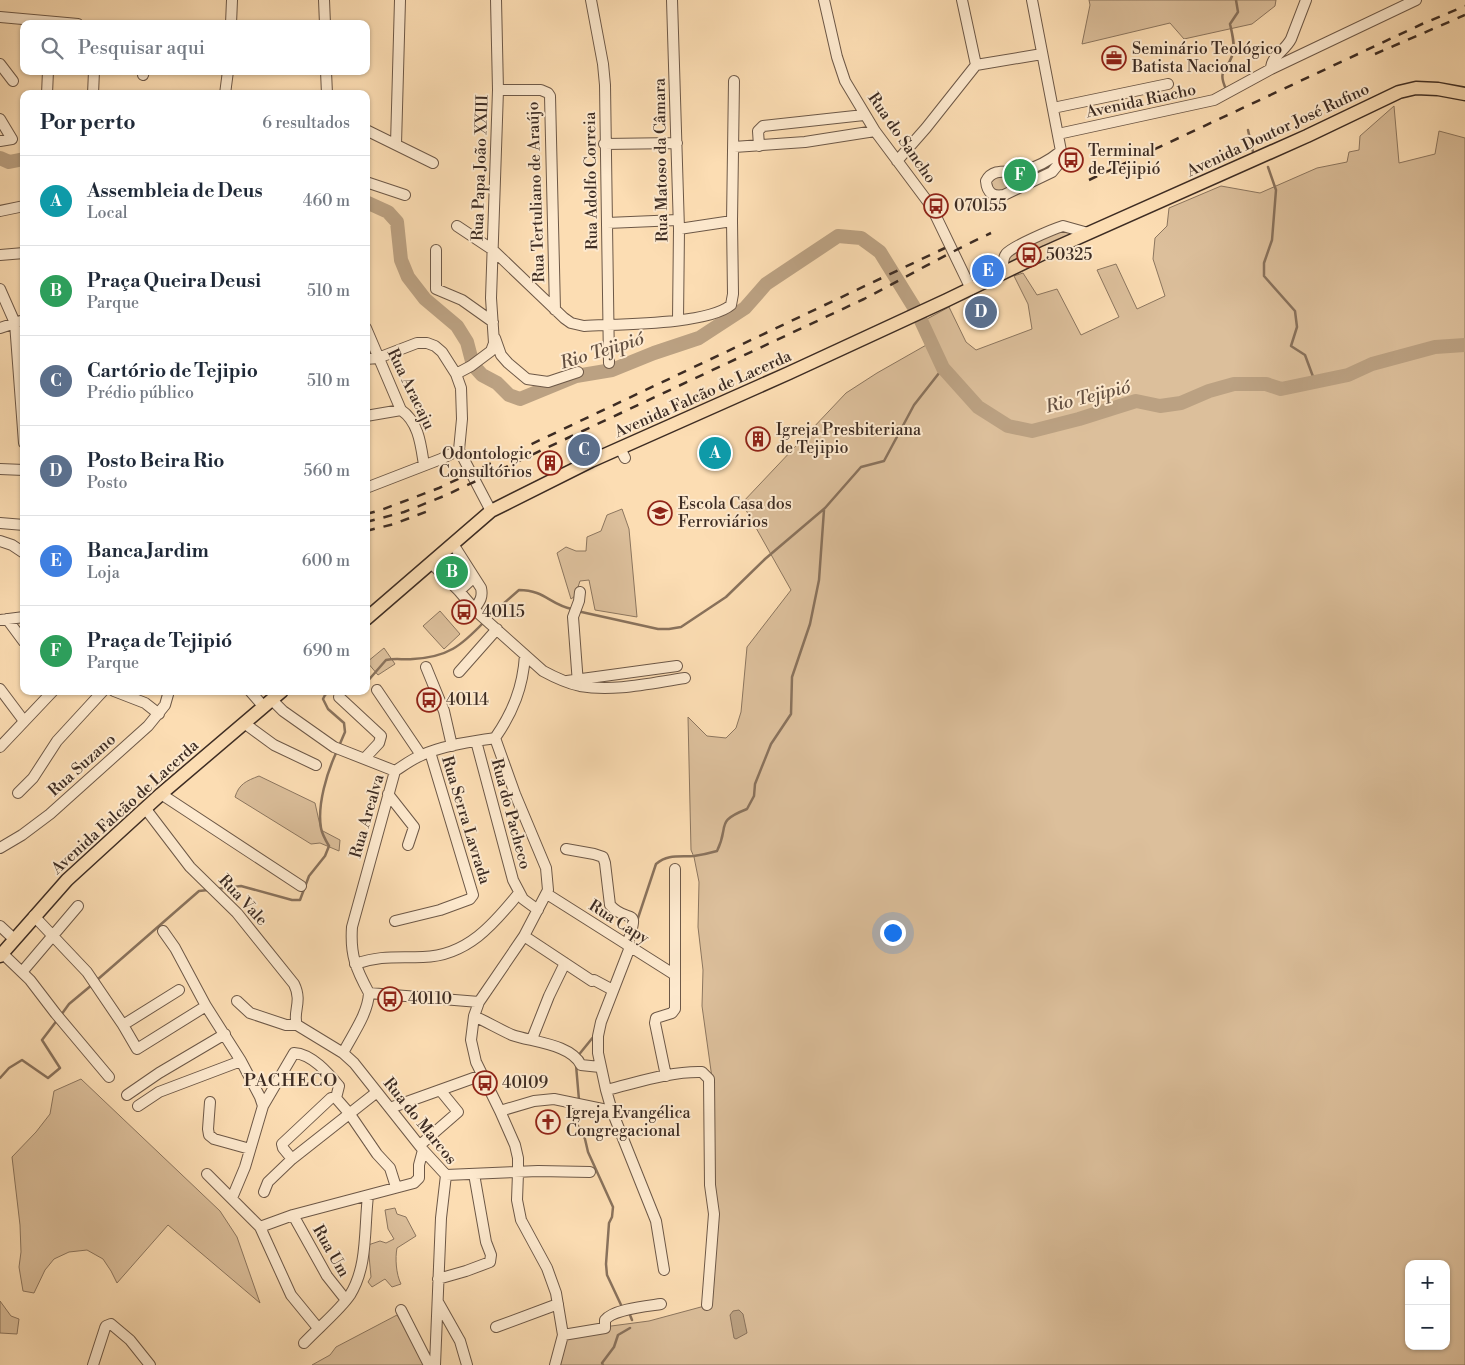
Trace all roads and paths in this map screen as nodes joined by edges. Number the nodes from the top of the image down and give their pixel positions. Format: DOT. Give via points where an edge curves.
graph roads {
  1 [pos="232,0"];
  2 [pos="324,0"];
  3 [pos="400,0"];
  4 [pos="496,0"];
  5 [pos="591,0"];
  6 [pos="672,0"];
  7 [pos="824,0"];
  8 [pos="962,0"];
  9 [pos="1032,0"];
  10 [pos="1306,0"];
  11 [pos="1416,0"];
  12 [pos="1396,4"];
  13 [pos="0,17"];
  14 [pos="29,20"];
  15 [pos="231,20"];
  16 [pos="325,20"];
  17 [pos="1042,54"];
  18 [pos="0,64"];
  19 [pos="976,65"];
  20 [pos="1271,69"];
  21 [pos="48,75"];
  22 [pos="94,75"];
  23 [pos="227,75"];
  24 [pos="326,75"];
  25 [pos="13,81"];
  26 [pos="734,82"];
  27 [pos="1168,84"];
  28 [pos="47,90"];
  29 [pos="92,90"];
  30 [pos="226,90"];
  31 [pos="327,90"];
  32 [pos="498,90"];
  33 [pos="1465,94"];
  34 [pos="1053,108"];
  35 [pos="864,115"];
  36 [pos="0,119"];
  37 [pos="874,131"];
  38 [pos="370,132"];
  39 [pos="1058,134"];
  40 [pos="0,141"];
  41 [pos="677,143"];
  42 [pos="396,144"];
  43 [pos="604,144"];
  44 [pos="759,146"];
  45 [pos="734,147"];
  46 [pos="1061,151"];
  47 [pos="897,161"];
  48 [pos="433,163"];
  49 [pos="370,183"];
  50 [pos="405,195"];
  51 [pos="20,207"];
  52 [pos="0,211"];
  53 [pos="732,221"];
  54 [pos="607,222"];
  55 [pos="678,224"];
  56 [pos="457,226"];
  57 [pos="1088,233"];
  58 [pos="436,250"];
  59 [pos="493,250"];
  60 [pos="20,253"];
  61 [pos="0,255"];
  62 [pos="1003,274"];
  63 [pos="0,289"];
  64 [pos="971,289"];
  65 [pos="947,300"];
  66 [pos="555,310"];
  67 [pos="678,320"];
  68 [pos="19,321"];
  69 [pos="493,322"];
  70 [pos="609,324"];
  71 [pos="0,328"];
  72 [pos="494,337"];
  73 [pos="370,338"];
  74 [pos="20,340"];
  75 [pos="378,358"];
  76 [pos="370,359"];
  77 [pos="609,363"];
  78 [pos="578,372"];
  79 [pos="456,374"];
  80 [pos="401,410"];
  81 [pos="370,415"];
  82 [pos="459,450"];
  83 [pos="424,465"];
  84 [pos="0,469"];
  85 [pos="20,470"];
  86 [pos="370,486"];
  87 [pos="491,511"];
  88 [pos="0,523"];
  89 [pos="20,525"];
  90 [pos="0,540"];
  91 [pos="453,544"];
  92 [pos="20,550"];
  93 [pos="431,563"];
  94 [pos="474,577"];
  95 [pos="459,591"];
  96 [pos="580,592"];
  97 [pos="476,610"];
  98 [pos="370,616"];
  99 [pos="20,618"];
  100 [pos="4,620"];
  101 [pos="493,626"];
  102 [pos="20,638"];
  103 [pos="526,655"];
  104 [pos="426,666"];
  105 [pos="678,666"];
  106 [pos="459,672"];
  107 [pos="685,678"];
  108 [pos="574,682"];
  109 [pos="0,689"];
  110 [pos="377,690"];
  111 [pos="49,695"];
  112 [pos="99,695"];
  113 [pos="124,695"];
  114 [pos="168,695"];
  115 [pos="256,695"];
  116 [pos="277,695"];
  117 [pos="340,697"];
  118 [pos="268,703"];
  119 [pos="159,714"];
  120 [pos="24,721"];
  121 [pos="244,723"];
  122 [pos="494,738"];
  123 [pos="476,741"];
  124 [pos="452,746"];
  125 [pos="0,747"];
  126 [pos="426,753"];
  127 [pos="365,758"];
  128 [pos="316,765"];
  129 [pos="395,771"];
  130 [pos="18,793"];
  131 [pos="160,794"];
  132 [pos="388,794"];
  133 [pos="145,808"];
  134 [pos="408,845"];
  135 [pos="0,848"];
  136 [pos="566,849"];
  137 [pos="675,868"];
  138 [pos="301,886"];
  139 [pos="519,893"];
  140 [pos="546,894"];
  141 [pos="78,906"];
  142 [pos="538,910"];
  143 [pos="34,916"];
  144 [pos="395,921"];
  145 [pos="0,926"];
  146 [pos="163,931"];
  147 [pos="53,936"];
  148 [pos="524,936"];
  149 [pos="14,939"];
  150 [pos="629,946"];
  151 [pos="1,954"];
  152 [pos="565,963"];
  153 [pos="355,964"];
  154 [pos="22,972"];
  155 [pos="675,975"];
  156 [pos="609,988"];
  157 [pos="179,990"];
  158 [pos="369,994"];
  159 [pos="237,1001"];
  160 [pos="479,1002"];
  161 [pos="206,1006"];
  162 [pos="474,1016"];
  163 [pos="296,1023"];
  164 [pos="123,1025"];
  165 [pos="225,1034"];
  166 [pos="532,1039"];
  167 [pos="343,1052"];
  168 [pos="241,1061"];
  169 [pos="600,1068"];
  170 [pos="482,1075"];
  171 [pos="666,1076"];
  172 [pos="109,1077"];
  173 [pos="440,1090"];
  174 [pos="606,1090"];
  175 [pos="377,1092"];
  176 [pos="127,1095"];
  177 [pos="335,1097"];
  178 [pos="210,1102"];
  179 [pos="138,1106"];
  180 [pos="263,1106"];
  181 [pos="390,1108"];
  182 [pos="612,1110"];
  183 [pos="500,1111"];
  184 [pos="350,1113"];
  185 [pos="250,1148"];
  186 [pos="421,1148"];
  187 [pos="292,1158"];
  188 [pos="590,1172"];
  189 [pos="518,1173"];
  190 [pos="207,1174"];
  191 [pos="474,1174"];
  192 [pos="446,1175"];
  193 [pos="396,1188"];
  194 [pos="264,1192"];
  195 [pos="368,1196"];
  196 [pos="232,1198"];
  197 [pos="293,1216"];
  198 [pos="260,1227"];
  199 [pos="664,1270"];
  200 [pos="438,1279"];
  201 [pos="346,1300"];
  202 [pos="438,1301"];
  203 [pos="558,1304"];
  204 [pos="661,1304"];
  205 [pos="707,1305"];
  206 [pos="401,1310"];
  207 [pos="496,1326"];
  208 [pos="318,1328"];
  209 [pos="563,1335"];
  210 [pos="304,1343"];
  211 [pos="93,1365"];
  212 [pos="150,1365"];
  213 [pos="429,1365"];
  214 [pos="435,1365"];
  215 [pos="467,1365"];
  216 [pos="555,1365"];
  1 -- 15 [label="street"];
  2 -- 16 [label="street"];
  3 -- 42 [label="street"];
  4 -- 32 [label="street, Rua Papa João XXIII"];
  5 -- 43 [label="street, Rua Adolfo Correia" via="605,85"];
  6 -- 41 [label="street, Rua Matoso da Câmara"];
  7 -- 35 [label="street, Rua do Sancho" via="841,70"];
  8 -- 19 [label="street"];
  9 -- 17 [label="street"];
  10 -- 20 [label="street" via="1288,46 1273,59"];
  11 -- 12 [label="street, Avenida Riacho"];
  12 -- 20 [label="street, Avenida Riacho"];
  13 -- 14 [label="street"];
  17 -- 19 [label="street"];
  17 -- 34 [label="street"];
  18 -- 25 [label="street"];
  19 -- 47 [label="street"];
  20 -- 39 [label="street, Avenida Riacho" via="1205,103"];
  21 -- 28 [label="street"];
  22 -- 29 [label="street"];
  23 -- 30 [label="street"];
  24 -- 31 [label="street"];
  26 -- 45 [label="street"];
  27 -- 34 [label="street"];
  32 -- 59 [label="street, Rua Papa João XXIII"];
  32 -- 66 [label="street, Rua Tertuliano de Araújo" via="541,90 550,96"];
  33 -- 57 [label="main road, Avenida Doutor José Rufino" via="1416,88 1402,90"];
  34 -- 39 [label="street"];
  35 -- 37 [label="street, Rua do Sancho"];
  35 -- 44 [label="street" via="763,126 758,131"];
  36 -- 40 [label="street" via="12,138"];
  37 -- 44 [label="street"];
  37 -- 47 [label="street, Rua do Sancho"];
  38 -- 42 [label="street"];
  39 -- 46 [label="street"];
  41 -- 43 [label="street"];
  41 -- 55 [label="street, Rua Matoso da Câmara"];
  42 -- 48 [label="street"];
  43 -- 54 [label="street, Rua Adolfo Correia"];
  44 -- 45 [label="street"];
  45 -- 53 [label="street"];
  46 -- 46 [label="street" via="1033,168 992,174 986,187 996,196 1026,185 1056,168 1061,161"];
  47 -- 64 [label="street, Rua do Sancho" via="931,206"];
  49 -- 50 [label="street"];
  51 -- 52 [label="street"];
  53 -- 55 [label="street"];
  53 -- 67 [label="street" via="731,305 703,317"];
  54 -- 55 [label="street"];
  54 -- 70 [label="street, Rua Adolfo Correia"];
  55 -- 67 [label="street, Rua Matoso da Câmara"];
  56 -- 59 [label="street"];
  57 -- 62 [label="main road, Avenida Doutor José Rufino"];
  57 -- 62 [label="street" via="1063,226 1032,239 1008,252"];
  58 -- 69 [label="street" via="436,289 462,300"];
  59 -- 66 [label="street"];
  59 -- 69 [label="street, Rua Papa João XXIII"];
  60 -- 61 [label="street"];
  62 -- 64 [label="main road, Avenida Doutor José Rufino"];
  63 -- 68 [label="street"];
  64 -- 65 [label="main road, Avenida Doutor José Rufino"];
  65 -- 87 [label="main road, Avenida Falcão de Lacerda"];
  66 -- 70 [label="street" via="576,324"];
  67 -- 70 [label="street"];
  68 -- 71 [label="street"];
  68 -- 74 [label="street"];
  69 -- 72 [label="street, Rua Papa João XXIII"];
  70 -- 77 [label="street, Rua Adolfo Correia"];
  72 -- 78 [label="street, Rua Papa João XXIII" via="501,355 527,379 548,382"];
  72 -- 79 [label="street, Rua Papa João XXIII" via="491,351"];
  73 -- 75 [label="street, Rua Aracaju"];
  75 -- 76 [label="street"];
  75 -- 79 [label="street" via="427,343 442,352"];
  75 -- 80 [label="street, Rua Aracaju"];
  79 -- 82 [label="street" via="462,388"];
  80 -- 81 [label="street"];
  80 -- 83 [label="street, Rua Aracaju" via="414,425"];
  82 -- 83 [label="street"];
  82 -- 87 [label="street"];
  83 -- 86 [label="street"];
  84 -- 85 [label="street"];
  87 -- 91 [label="main road, Avenida Falcão de Lacerda"];
  88 -- 89 [label="street"];
  90 -- 92 [label="street"];
  91 -- 93 [label="main road, Avenida Falcão de Lacerda"];
  91 -- 94 [label="street"];
  93 -- 95 [label="street"];
  93 -- 98 [label="main road, Avenida Falcão de Lacerda"];
  94 -- 95 [label="street"];
  94 -- 97 [label="street" via="483,594"];
  95 -- 97 [label="street"];
  96 -- 108 [label="street" via="576,609"];
  97 -- 101 [label="street"];
  99 -- 100 [label="street"];
  100 -- 102 [label="street"];
  101 -- 103 [label="street"];
  101 -- 106 [label="street"];
  103 -- 108 [label="street" via="543,671"];
  103 -- 122 [label="street" via="518,696"];
  104 -- 124 [label="street" via="444,711"];
  105 -- 108 [label="street"];
  107 -- 108 [label="street" via="604,687"];
  109 -- 120 [label="street"];
  110 -- 126 [label="street, Rua Serra Lavrada"];
  111 -- 120 [label="street"];
  112 -- 130 [label="street" via="57,741 33,778"];
  113 -- 119 [label="street" via="145,703"];
  114 -- 119 [label="street, Rua Suzano"];
  115 -- 118 [label="street"];
  116 -- 118 [label="main road, Avenida Falcão de Lacerda"];
  117 -- 127 [label="street" via="381,736"];
  118 -- 121 [label="main road, Avenida Falcão de Lacerda"];
  118 -- 127 [label="street" via="338,749"];
  119 -- 135 [label="street, Rua Suzano" via="50,814"];
  120 -- 125 [label="street"];
  121 -- 128 [label="street" via="274,746"];
  121 -- 131 [label="main road, Avenida Falcão de Lacerda"];
  122 -- 123 [label="street, Rua Arealva"];
  122 -- 140 [label="street" via="546,868"];
  123 -- 124 [label="street, Rua Arealva"];
  123 -- 139 [label="street, Rua do Pacheco"];
  124 -- 126 [label="street, Rua Arealva"];
  126 -- 129 [label="street, Rua Arealva"];
  126 -- 144 [label="street, Rua Serra Lavrada" via="452,822 473,893 472,897 440,910"];
  127 -- 129 [label="street"];
  129 -- 132 [label="street, Rua Arealva"];
  131 -- 133 [label="main road, Avenida Falcão de Lacerda"];
  131 -- 138 [label="street"];
  132 -- 134 [label="street" via="414,827"];
  132 -- 153 [label="street, Rua Arealva" via="352,926"];
  133 -- 143 [label="main road, Avenida Falcão de Lacerda" via="67,880"];
  133 -- 163 [label="street, Rua Vale" via="190,867 214,888 294,984 299,996"];
  136 -- 150 [label="street" via="603,857 610,905 634,920"];
  137 -- 155 [label="street"];
  139 -- 142 [label="street"];
  139 -- 153 [label="street" via="485,931 452,952 428,957 372,958"];
  140 -- 142 [label="street"];
  140 -- 150 [label="street, Rua Capy"];
  141 -- 147 [label="street"];
  142 -- 148 [label="street"];
  143 -- 147 [label="street"];
  143 -- 149 [label="main road, Avenida Falcão de Lacerda"];
  145 -- 149 [label="street"];
  146 -- 161 [label="street"];
  147 -- 154 [label="street"];
  147 -- 164 [label="street" via="75,958"];
  148 -- 152 [label="street"];
  148 -- 160 [label="street"];
  149 -- 151 [label="main road, Avenida Falcão de Lacerda"];
  150 -- 155 [label="street, Rua Capy"];
  150 -- 169 [label="street" via="601,1022 598,1036"];
  151 -- 154 [label="street"];
  152 -- 156 [label="street"];
  152 -- 166 [label="street"];
  153 -- 158 [label="street, Rua Arealva"];
  154 -- 172 [label="street"];
  155 -- 171 [label="street" via="675,1011 655,1020"];
  157 -- 164 [label="street"];
  158 -- 160 [label="street"];
  158 -- 167 [label="street" via="366,1007"];
  159 -- 163 [label="street" via="250,1013 286,1025"];
  160 -- 162 [label="street"];
  161 -- 164 [label="street" via="137,1049"];
  161 -- 165 [label="street"];
  162 -- 166 [label="street" via="514,1035"];
  162 -- 170 [label="street" via="472,1050"];
  163 -- 167 [label="street"];
  165 -- 168 [label="street"];
  165 -- 176 [label="street"];
  166 -- 169 [label="street" via="575,1056 581,1065"];
  167 -- 175 [label="street, Rua do Marcos"];
  168 -- 179 [label="street" via="159,1092"];
  168 -- 180 [label="street"];
  169 -- 174 [label="street"];
  170 -- 173 [label="street"];
  170 -- 183 [label="street"];
  171 -- 174 [label="street"];
  171 -- 205 [label="street" via="702,1072 709,1079 710,1185 714,1214"];
  173 -- 181 [label="street"];
  173 -- 186 [label="street" via="458,1112"];
  174 -- 182 [label="street"];
  175 -- 181 [label="street, Rua do Marcos"];
  175 -- 184 [label="street"];
  177 -- 180 [label="street" via="339,1086 321,1066 294,1053"];
  177 -- 184 [label="street"];
  177 -- 187 [label="street" via="282,1144"];
  178 -- 185 [label="street" via="208,1132 211,1137"];
  180 -- 185 [label="street"];
  181 -- 186 [label="street, Rua do Marcos"];
  182 -- 183 [label="street" via="554,1099"];
  182 -- 199 [label="street" via="656,1221"];
  183 -- 189 [label="street" via="515,1145"];
  184 -- 187 [label="street"];
  184 -- 193 [label="street" via="368,1143 390,1168"];
  185 -- 196 [label="street"];
  186 -- 192 [label="street, Rua do Marcos"];
  186 -- 193 [label="street" via="418,1180"];
  187 -- 194 [label="street" via="268,1182"];
  188 -- 189 [label="street"];
  189 -- 191 [label="street"];
  189 -- 203 [label="street" via="517,1200 521,1220 553,1282"];
  190 -- 196 [label="street"];
  191 -- 192 [label="street"];
  191 -- 200 [label="street" via="490,1262"];
  192 -- 200 [label="street, Rua do Marcos"];
  193 -- 195 [label="street"];
  195 -- 197 [label="street"];
  195 -- 201 [label="street" via="363,1261"];
  196 -- 198 [label="street"];
  197 -- 198 [label="street"];
  197 -- 201 [label="street, Rua Um" via="327,1276"];
  198 -- 208 [label="street" via="291,1295"];
  200 -- 202 [label="street, Rua do Marcos"];
  201 -- 208 [label="street"];
  202 -- 214 [label="street, Rua do Marcos"];
  202 -- 215 [label="street" via="460,1342"];
  203 -- 207 [label="street"];
  203 -- 209 [label="street"];
  204 -- 209 [label="street" via="609,1316 605,1320 606,1328"];
  206 -- 213 [label="street"];
  208 -- 210 [label="street"];
  209 -- 216 [label="street"];
  211 -- 212 [label="street" via="105,1328 111,1324 130,1340"];
}
